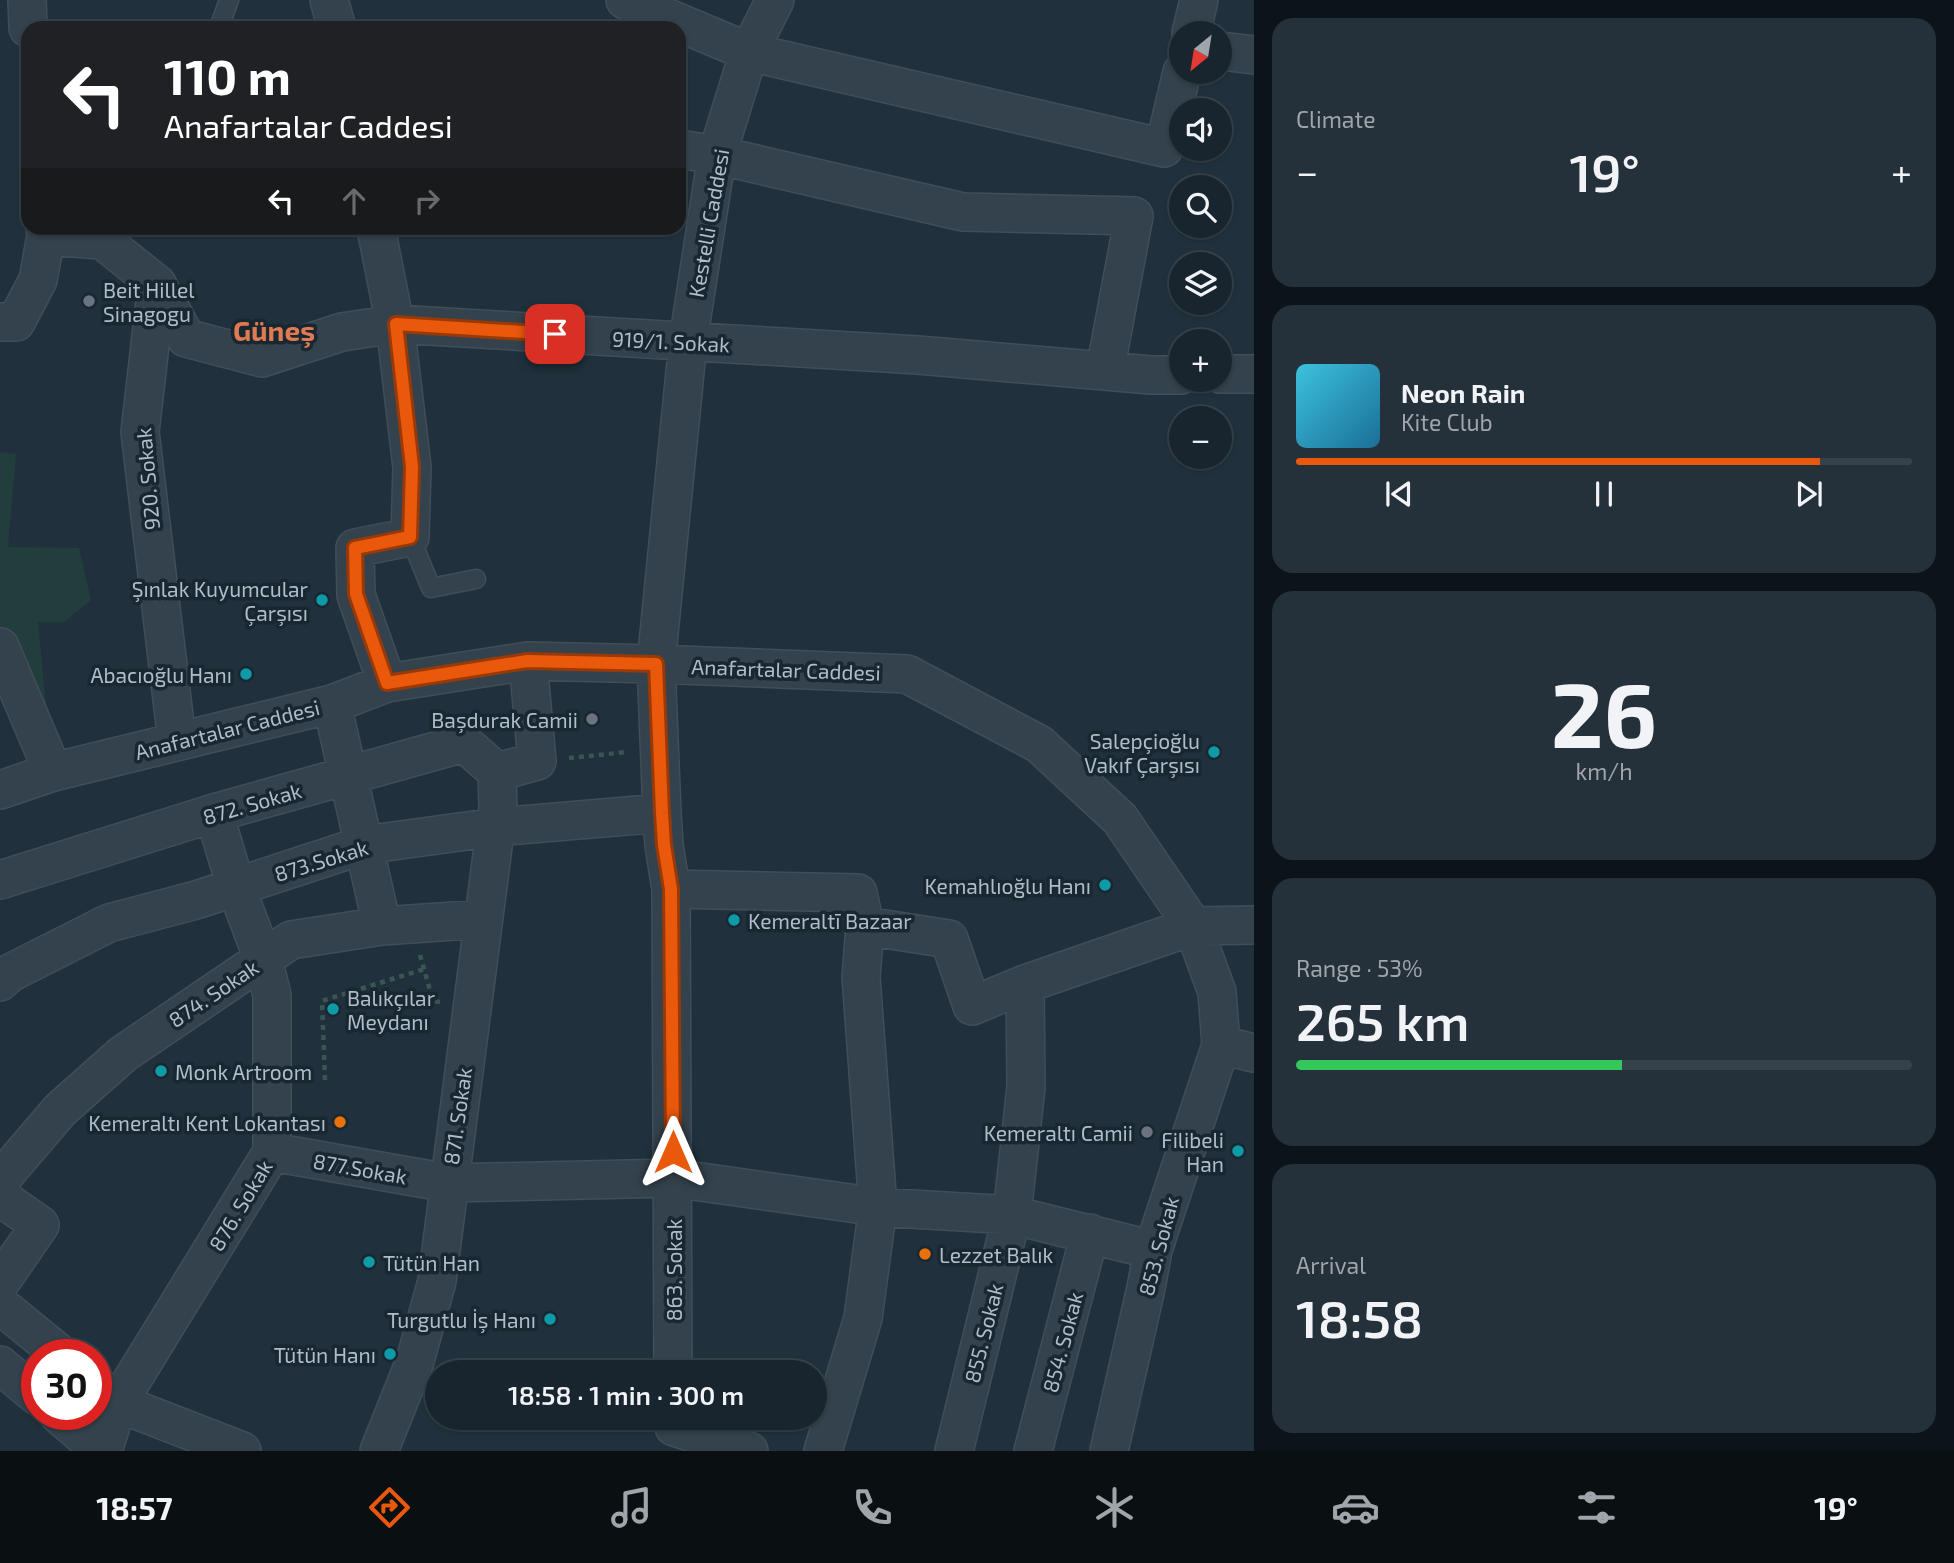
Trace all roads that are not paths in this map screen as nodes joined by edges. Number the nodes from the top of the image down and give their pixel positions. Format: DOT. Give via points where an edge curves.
graph roads {
  1 [pos="27,0"];
  2 [pos="229,0"];
  3 [pos="625,0"];
  4 [pos="775,0"];
  5 [pos="1199,0"];
  6 [pos="28,21"];
  7 [pos="222,21"];
  8 [pos="675,21"];
  9 [pos="1194,21"];
  10 [pos="686,26"];
  11 [pos="749,52"];
  12 [pos="1232,52"];
  13 [pos="1254,55"];
  14 [pos="1179,84"];
  15 [pos="686,150"];
  16 [pos="717,155"];
  17 [pos="45,235"];
  18 [pos="66,235"];
  19 [pos="377,235"];
  20 [pos="157,284"];
  21 [pos="0,322"];
  22 [pos="396,324"];
  23 [pos="688,342"];
  24 [pos="1105,371"];
  25 [pos="1254,373"];
  26 [pos="1232,374"];
  27 [pos="1169,375"];
  28 [pos="410,537"];
  29 [pos="476,579"];
  30 [pos="0,647"];
  31 [pos="527,661"];
  32 [pos="656,664"];
  33 [pos="387,683"];
  34 [pos="332,704"];
  35 [pos="177,741"];
  36 [pos="53,772"];
  37 [pos="497,772"];
  38 [pos="348,775"];
  39 [pos="0,790"];
  40 [pos="214,813"];
  41 [pos="662,813"];
  42 [pos="496,827"];
  43 [pos="364,845"];
  44 [pos="0,880"];
  45 [pos="236,887"];
  46 [pos="671,889"];
  47 [pos="483,919"];
  48 [pos="397,925"];
  49 [pos="1254,925"];
  50 [pos="865,926"];
  51 [pos="1193,926"];
  52 [pos="263,959"];
  53 [pos="0,982"];
  54 [pos="1025,984"];
  55 [pos="1238,1049"];
  56 [pos="272,1152"];
  57 [pos="673,1178"];
  58 [pos="0,1183"];
  59 [pos="448,1183"];
  60 [pos="0,1197"];
  61 [pos="878,1207"];
  62 [pos="1012,1215"];
  63 [pos="1090,1233"];
  64 [pos="1153,1250"];
  65 [pos="0,1283"];
  66 [pos="0,1305"];
  67 [pos="42,1339"];
  68 [pos="673,1360"];
  69 [pos="0,1365"];
  70 [pos="21,1383"];
  71 [pos="112,1387"];
  72 [pos="112,1396"];
  73 [pos="77,1430"];
  74 [pos="104,1430"];
  75 [pos="673,1432"];
  76 [pos="102,1451"];
  77 [pos="242,1451"];
  78 [pos="379,1451"];
  79 [pos="749,1451"];
  80 [pos="823,1451"];
  81 [pos="954,1451"];
  82 [pos="1033,1451"];
  83 [pos="1109,1451"];
  1 -- 6 [label="street"];
  2 -- 7 [label="lane"];
  3 -- 8 [label="street"];
  4 -- 11 [label="street, Kestelli Caddesi"];
  5 -- 9 [label="street"];
  10 -- 11 [label="street"];
  11 -- 14 [label="street" via="1164,148"];
  11 -- 16 [label="street, Kestelli Caddesi"];
  12 -- 13 [label="street"];
  15 -- 16 [label="street"];
  16 -- 23 [label="street, Kestelli Caddesi"];
  16 -- 24 [label="street" via="963,212 1134,216"];
  17 -- 21 [label="street" via="38,280 16,321"];
  18 -- 20 [label="street" via="102,240"];
  19 -- 22 [label="street"];
  20 -- 22 [label="street, 919/1. Sokak" via="186,338 262,358 342,332"];
  20 -- 35 [label="street, 920. Sokak" via="140,432"];
  22 -- 23 [label="street, 919/1. Sokak"];
  22 -- 28 [label="street" via="412,467"];
  23 -- 24 [label="street, 919/1. Sokak"];
  23 -- 32 [label="street, Kestelli Caddesi"];
  24 -- 27 [label="street, 919/1. Sokak"];
  25 -- 26 [label="street"];
  28 -- 29 [label="lane" via="431,588"];
  28 -- 33 [label="street" via="355,548 356,594"];
  30 -- 36 [label="street"];
  31 -- 32 [label="street, Anafartalar Caddesi"];
  31 -- 33 [label="street, Anafartalar Caddesi"];
  31 -- 37 [label="street" via="537,761"];
  32 -- 41 [label="street, 863. Sokak"];
  32 -- 51 [label="street, Anafartalar Caddesi" via="907,674 1039,744 1120,819"];
  33 -- 34 [label="street, Anafartalar Caddesi"];
  34 -- 35 [label="street, Anafartalar Caddesi"];
  34 -- 38 [label="street"];
  35 -- 36 [label="street, Anafartalar Caddesi"];
  36 -- 39 [label="street, Anafartalar Caddesi"];
  37 -- 38 [label="street, 872. Sokak" via="464,743"];
  37 -- 42 [label="street, 871. Sokak"];
  38 -- 40 [label="street, 872. Sokak"];
  38 -- 43 [label="street"];
  40 -- 44 [label="street, 872. Sokak"];
  40 -- 45 [label="street, 876. Sokak"];
  41 -- 42 [label="street, 873.Sokak"];
  41 -- 46 [label="street, 863. Sokak"];
  42 -- 43 [label="street, 873.Sokak"];
  42 -- 47 [label="street, 871. Sokak"];
  43 -- 45 [label="street, 873.Sokak"];
  43 -- 48 [label="street"];
  45 -- 52 [label="street, 876. Sokak"];
  45 -- 53 [label="street, 873.Sokak" via="110,923"];
  46 -- 50 [label="street" via="858,893"];
  46 -- 57 [label="street, 863. Sokak"];
  47 -- 48 [label="street, 874. Sokak"];
  47 -- 59 [label="street, 871. Sokak"];
  48 -- 52 [label="street, 874. Sokak" via="291,940"];
  49 -- 51 [label="street"];
  50 -- 54 [label="street" via="949,939 972,1006"];
  50 -- 61 [label="street" via="861,977"];
  51 -- 54 [label="street"];
  51 -- 55 [label="street, Anafartalar Caddesi"];
  52 -- 56 [label="street, 876. Sokak" via="272,995"];
  52 -- 58 [label="street, 874. Sokak" via="123,1054 60,1110"];
  54 -- 62 [label="street, 855. Sokak" via="1026,1087"];
  55 -- 64 [label="street, 853. Sokak"];
  56 -- 59 [label="street, 877.Sokak"];
  56 -- 71 [label="street, 876. Sokak"];
  57 -- 59 [label="street, 877.Sokak"];
  57 -- 61 [label="street, 877.Sokak"];
  57 -- 68 [label="street, 863. Sokak"];
  59 -- 78 [label="street, 871. Sokak" via="436,1281 415,1361"];
  60 -- 65 [label="street" via="40,1225"];
  61 -- 62 [label="street, 877.Sokak"];
  61 -- 80 [label="street" via="863,1318"];
  62 -- 63 [label="street, 877.Sokak"];
  62 -- 81 [label="street, 855. Sokak"];
  63 -- 64 [label="street, 877.Sokak"];
  63 -- 82 [label="street, 854. Sokak"];
  64 -- 83 [label="street, 853. Sokak"];
  66 -- 67 [label="street"];
  69 -- 70 [label="street"];
  72 -- 77 [label="street"];
  73 -- 76 [label="street"];
  74 -- 76 [label="street, 876. Sokak"];
  75 -- 79 [label="street"];
}
